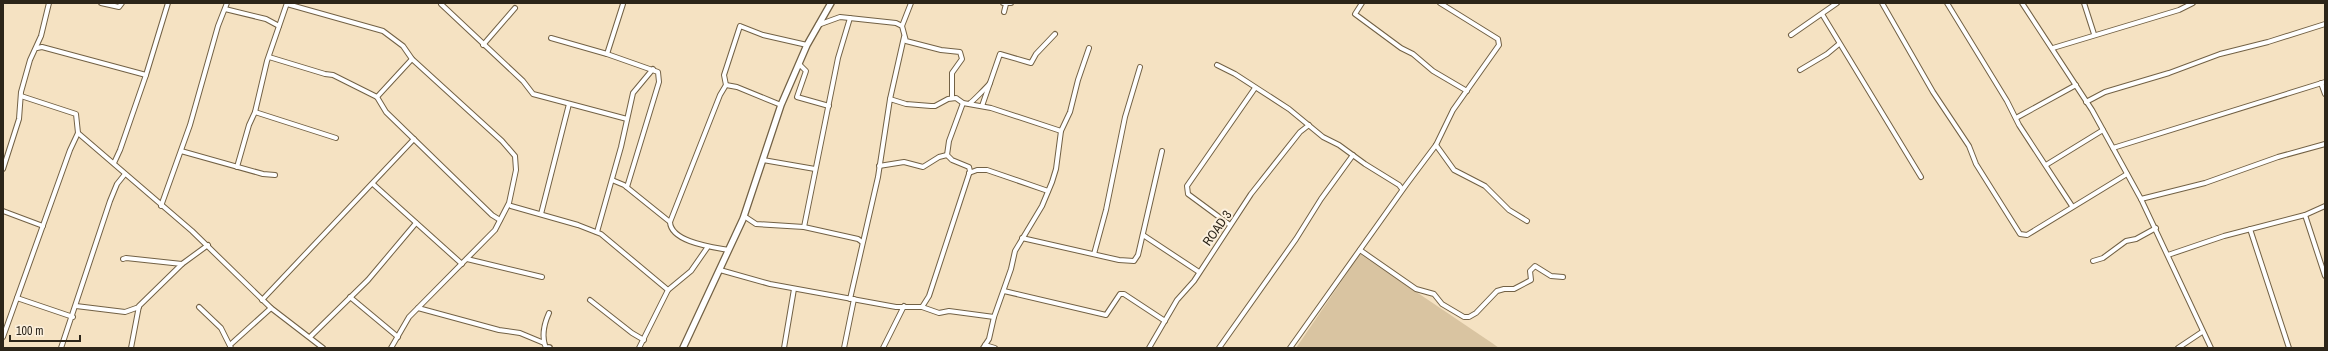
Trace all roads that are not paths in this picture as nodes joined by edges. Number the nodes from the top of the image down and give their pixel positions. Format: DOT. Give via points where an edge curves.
graph roads {
  1 [pos="49,3"];
  2 [pos="101,3"];
  3 [pos="122,3"];
  4 [pos="168,3"];
  5 [pos="227,3"];
  6 [pos="287,3"];
  7 [pos="831,3"];
  8 [pos="911,3"];
  9 [pos="1006,3"];
  10 [pos="1362,3"];
  11 [pos="1440,3"];
  12 [pos="1837,3"];
  13 [pos="1882,3"];
  14 [pos="1947,3"];
  15 [pos="2022,3"];
  16 [pos="2084,3"];
  17 [pos="2193,3"];
  18 [pos="441,4"];
  19 [pos="623,4"];
  20 [pos="515,8"];
  21 [pos="225,9"];
  22 [pos="1004,12"];
  23 [pos="1822,14"];
  24 [pos="842,17"];
  25 [pos="850,18"];
  26 [pos="847,24"];
  27 [pos="2325,24"];
  28 [pos="818,25"];
  29 [pos="279,26"];
  30 [pos="902,26"];
  31 [pos="1055,34"];
  32 [pos="2094,34"];
  33 [pos="1791,35"];
  34 [pos="904,36"];
  35 [pos="551,38"];
  36 [pos="38,43"];
  37 [pos="1839,44"];
  38 [pos="807,45"];
  39 [pos="483,46"];
  40 [pos="42,47"];
  41 [pos="37,48"];
  42 [pos="1089,48"];
  43 [pos="2053,48"];
  44 [pos="607,54"];
  45 [pos="269,57"];
  46 [pos="412,59"];
  47 [pos="799,64"];
  48 [pos="1217,65"];
  49 [pos="1140,67"];
  50 [pos="653,69"];
  51 [pos="1800,70"];
  52 [pos="146,75"];
  53 [pos="990,82"];
  54 [pos="2323,83"];
  55 [pos="726,85"];
  56 [pos="2076,85"];
  57 [pos="1256,88"];
  58 [pos="1467,91"];
  59 [pos="2325,94"];
  60 [pos="21,96"];
  61 [pos="377,96"];
  62 [pos="952,98"];
  63 [pos="890,99"];
  64 [pos="2086,102"];
  65 [pos="963,103"];
  66 [pos="970,103"];
  67 [pos="570,104"];
  68 [pos="781,105"];
  69 [pos="829,106"];
  70 [pos="982,106"];
  71 [pos="255,112"];
  72 [pos="2016,118"];
  73 [pos="627,119"];
  74 [pos="1309,125"];
  75 [pos="2103,130"];
  76 [pos="1061,131"];
  77 [pos="78,133"];
  78 [pos="336,138"];
  79 [pos="414,139"];
  80 [pos="2325,144"];
  81 [pos="1436,145"];
  82 [pos="2113,148"];
  83 [pos="181,151"];
  84 [pos="1162,151"];
  85 [pos="947,155"];
  86 [pos="1353,155"];
  87 [pos="763,160"];
  88 [pos="114,163"];
  89 [pos="2046,164"];
  90 [pos="879,166"];
  91 [pos="238,167"];
  92 [pos="3,169"];
  93 [pos="815,169"];
  94 [pos="968,173"];
  95 [pos="126,174"];
  96 [pos="2127,174"];
  97 [pos="275,175"];
  98 [pos="1921,177"];
  99 [pos="612,180"];
  100 [pos="373,184"];
  101 [pos="1399,185"];
  102 [pos="1406,185"];
  103 [pos="627,187"];
  104 [pos="1402,189"];
  105 [pos="1048,191"];
  106 [pos="2141,199"];
  107 [pos="161,206"];
  108 [pos="511,206"];
  109 [pos="2072,206"];
  110 [pos="2325,206"];
  111 [pos="3,211"];
  112 [pos="541,214"];
  113 [pos="2305,215"];
  114 [pos="744,216"];
  115 [pos="500,220"];
  116 [pos="1527,221"];
  117 [pos="670,222"];
  118 [pos="416,223"];
  119 [pos="1230,225"];
  120 [pos="43,226"];
  121 [pos="804,227"];
  122 [pos="2156,228"];
  123 [pos="2250,229"];
  124 [pos="597,232"];
  125 [pos="864,235"];
  126 [pos="1143,235"];
  127 [pos="1022,238"];
  128 [pos="858,239"];
  129 [pos="862,242"];
  130 [pos="208,246"];
  131 [pos="707,248"];
  132 [pos="728,250"];
  133 [pos="1360,250"];
  134 [pos="1094,254"];
  135 [pos="2168,255"];
  136 [pos="123,259"];
  137 [pos="467,259"];
  138 [pos="2093,261"];
  139 [pos="182,264"];
  140 [pos="462,264"];
  141 [pos="720,270"];
  142 [pos="1199,272"];
  143 [pos="2325,276"];
  144 [pos="542,277"];
  145 [pos="1563,277"];
  146 [pos="794,288"];
  147 [pos="668,290"];
  148 [pos="1004,291"];
  149 [pos="350,297"];
  150 [pos="17,298"];
  151 [pos="852,299"];
  152 [pos="262,300"];
  153 [pos="590,300"];
  154 [pos="76,306"];
  155 [pos="904,306"];
  156 [pos="138,307"];
  157 [pos="199,307"];
  158 [pos="922,307"];
  159 [pos="271,308"];
  160 [pos="418,308"];
  161 [pos="549,313"];
  162 [pos="73,317"];
  163 [pos="994,317"];
  164 [pos="1166,321"];
  165 [pos="2202,332"];
  166 [pos="3,337"];
  167 [pos="310,337"];
  168 [pos="398,337"];
  169 [pos="644,340"];
  170 [pos="231,347"];
  171 [pos="547,347"];
  172 [pos="984,347"];
  173 [pos="61,348"];
  174 [pos="131,348"];
  175 [pos="324,348"];
  176 [pos="391,348"];
  177 [pos="639,348"];
  178 [pos="683,348"];
  179 [pos="784,348"];
  180 [pos="844,348"];
  181 [pos="883,348"];
  182 [pos="995,348"];
  183 [pos="1149,348"];
  184 [pos="1219,348"];
  185 [pos="1290,348"];
  186 [pos="2178,348"];
  187 [pos="2211,348"];
  188 [pos="2289,348"];
  1 -- 36 [label="street"];
  2 -- 3 [label="street" via="119,7"];
  4 -- 52 [label="street"];
  5 -- 21 [label="street"];
  6 -- 29 [label="street"];
  6 -- 46 [label="street" via="383,31 402,46"];
  7 -- 28 [label="main road"];
  8 -- 30 [label="street"];
  9 -- 22 [label="street"];
  10 -- 58 [label="street" via="1355,14 1433,71"];
  11 -- 58 [label="street" via="1499,41 1499,45"];
  12 -- 23 [label="street"];
  13 -- 109 [label="street" via="2017,231 2027,235"];
  14 -- 72 [label="street"];
  15 -- 43 [label="street"];
  16 -- 32 [label="street"];
  17 -- 32 [label="street" via="2179,10"];
  18 -- 39 [label="street"];
  19 -- 44 [label="street"];
  20 -- 39 [label="street"];
  21 -- 29 [label="street" via="266,19"];
  21 -- 83 [label="street"];
  23 -- 33 [label="street"];
  23 -- 37 [label="street"];
  24 -- 25 [label="street"];
  24 -- 26 [label="street"];
  24 -- 28 [label="street"];
  25 -- 26 [label="street"];
  25 -- 30 [label="street" via="884,21"];
  26 -- 69 [label="street"];
  27 -- 64 [label="street" via="2220,54 2163,75 2105,92"];
  28 -- 38 [label="main road"];
  29 -- 45 [label="street"];
  30 -- 34 [label="street"];
  31 -- 53 [label="street" via="1031,63 1000,54"];
  32 -- 43 [label="street"];
  34 -- 62 [label="street" via="906,41 914,44 960,52 962,59 952,73"];
  34 -- 63 [label="street"];
  35 -- 44 [label="street"];
  36 -- 40 [label="street"];
  36 -- 41 [label="street"];
  37 -- 51 [label="street"];
  37 -- 98 [label="street"];
  38 -- 47 [label="main road"];
  38 -- 55 [label="street" via="763,35 740,26 724,76"];
  39 -- 67 [label="street" via="523,81 531,93"];
  40 -- 41 [label="street"];
  40 -- 52 [label="street"];
  41 -- 60 [label="street" via="30,60"];
  42 -- 76 [label="street" via="1070,112"];
  43 -- 56 [label="street"];
  44 -- 50 [label="street"];
  45 -- 61 [label="street" via="333,75"];
  45 -- 71 [label="street"];
  46 -- 61 [label="street"];
  46 -- 115 [label="street" via="502,141 515,156 517,162 514,186"];
  47 -- 68 [label="main road"];
  47 -- 69 [label="street" via="806,71 797,97"];
  48 -- 57 [label="street"];
  49 -- 134 [label="street" via="1125,117"];
  50 -- 73 [label="street" via="633,93"];
  50 -- 103 [label="street" via="658,72 659,82"];
  52 -- 88 [label="street"];
  53 -- 66 [label="street" via="976,96 974,102"];
  53 -- 70 [label="street"];
  54 -- 59 [label="street"];
  54 -- 82 [label="street"];
  55 -- 68 [label="street"];
  55 -- 117 [label="street"];
  56 -- 64 [label="street"];
  56 -- 72 [label="street"];
  57 -- 74 [label="street"];
  57 -- 119 [label="street" via="1187,186 1188,194"];
  58 -- 81 [label="street" via="1446,121"];
  60 -- 77 [label="street" via="76,114"];
  60 -- 92 [label="street" via="19,119"];
  61 -- 79 [label="street" via="386,112"];
  62 -- 63 [label="street" via="931,106 906,104"];
  62 -- 65 [label="street"];
  63 -- 90 [label="street"];
  64 -- 75 [label="street"];
  65 -- 66 [label="street"];
  65 -- 85 [label="street" via="949,141"];
  66 -- 70 [label="street"];
  67 -- 73 [label="street"];
  67 -- 112 [label="street"];
  68 -- 87 [label="main road"];
  69 -- 93 [label="street"];
  70 -- 76 [label="street"];
  71 -- 78 [label="street"];
  71 -- 91 [label="street" via="249,124"];
  72 -- 89 [label="street"];
  73 -- 99 [label="street"];
  74 -- 86 [label="street" via="1323,137"];
  74 -- 119 [label="street, ROAD 3" via="1286,150"];
  75 -- 82 [label="street"];
  75 -- 89 [label="street"];
  76 -- 105 [label="street" via="1056,169"];
  77 -- 88 [label="street"];
  77 -- 120 [label="street"];
  79 -- 100 [label="street"];
  79 -- 115 [label="street"];
  80 -- 106 [label="street" via="2278,157 2205,183"];
  81 -- 102 [label="street"];
  81 -- 116 [label="street" via="1454,170 1485,186 1509,210"];
  82 -- 96 [label="street"];
  83 -- 91 [label="street"];
  83 -- 107 [label="street"];
  84 -- 126 [label="street"];
  85 -- 90 [label="street" via="923,167 904,162"];
  85 -- 94 [label="street" via="969,167"];
  86 -- 101 [label="street"];
  86 -- 184 [label="street"];
  87 -- 93 [label="street"];
  87 -- 114 [label="main road"];
  88 -- 95 [label="street"];
  89 -- 109 [label="street"];
  90 -- 125 [label="street"];
  91 -- 97 [label="street"];
  93 -- 121 [label="street"];
  94 -- 105 [label="street" via="987,170"];
  94 -- 158 [label="street" via="929,296"];
  95 -- 107 [label="street"];
  95 -- 154 [label="street" via="117,184 110,201"];
  96 -- 106 [label="street"];
  96 -- 109 [label="street" via="2091,198"];
  99 -- 103 [label="street"];
  99 -- 124 [label="street"];
  100 -- 118 [label="street"];
  100 -- 152 [label="street"];
  101 -- 102 [label="street"];
  101 -- 104 [label="street"];
  102 -- 104 [label="street"];
  103 -- 117 [label="street"];
  104 -- 133 [label="street"];
  105 -- 127 [label="street" via="1042,206"];
  106 -- 122 [label="street"];
  107 -- 130 [label="street"];
  108 -- 112 [label="street"];
  110 -- 113 [label="street"];
  111 -- 120 [label="street"];
  112 -- 124 [label="street"];
  113 -- 123 [label="street"];
  113 -- 143 [label="street"];
  114 -- 121 [label="street" via="760,224"];
  114 -- 132 [label="main road"];
  115 -- 137 [label="street" via="495,230"];
  117 -- 131 [label="street" via="675,232"];
  118 -- 140 [label="street"];
  118 -- 149 [label="street"];
  119 -- 142 [label="street, ROAD 3"];
  120 -- 150 [label="street"];
  121 -- 128 [label="street"];
  122 -- 135 [label="street"];
  122 -- 138 [label="street" via="2126,241 2103,258"];
  123 -- 135 [label="street"];
  123 -- 188 [label="street"];
  124 -- 147 [label="street"];
  125 -- 128 [label="street"];
  125 -- 129 [label="street"];
  126 -- 134 [label="street" via="1134,261"];
  126 -- 142 [label="street"];
  127 -- 134 [label="street"];
  127 -- 148 [label="street" via="1013,256 1012,269"];
  128 -- 129 [label="street"];
  129 -- 151 [label="street"];
  130 -- 139 [label="street"];
  130 -- 152 [label="street"];
  131 -- 132 [label="street"];
  131 -- 147 [label="street" via="691,271"];
  132 -- 141 [label="main road"];
  133 -- 145 [label="street" via="1416,289 1434,294 1442,304 1464,317 1476,313 1497,291 1514,289 1529,282 1530,271 1535,266 1551,276"];
  133 -- 185 [label="street"];
  135 -- 165 [label="street"];
  136 -- 139 [label="street"];
  137 -- 140 [label="street"];
  137 -- 144 [label="street"];
  139 -- 156 [label="street"];
  140 -- 160 [label="street"];
  141 -- 146 [label="street"];
  141 -- 178 [label="main road"];
  142 -- 164 [label="street, ROAD 3"];
  146 -- 151 [label="street"];
  146 -- 179 [label="street"];
  147 -- 169 [label="street"];
  148 -- 163 [label="street"];
  148 -- 164 [label="street" via="1106,315 1120,294 1124,294"];
  149 -- 167 [label="street"];
  149 -- 168 [label="street"];
  150 -- 162 [label="street"];
  150 -- 166 [label="street"];
  151 -- 155 [label="street"];
  151 -- 180 [label="street"];
  152 -- 159 [label="street"];
  153 -- 169 [label="street"];
  154 -- 156 [label="street" via="125,312"];
  154 -- 162 [label="street"];
  155 -- 158 [label="street"];
  155 -- 181 [label="street"];
  156 -- 174 [label="street"];
  157 -- 170 [label="street" via="221,328"];
  158 -- 163 [label="street" via="939,313 949,311"];
  159 -- 167 [label="street"];
  159 -- 170 [label="street"];
  160 -- 168 [label="street" via="409,317"];
  160 -- 171 [label="street" via="520,333"];
  161 -- 171 [label="street" via="545,323"];
  162 -- 173 [label="street"];
  163 -- 172 [label="street" via="989,339"];
  164 -- 183 [label="street, ROAD 3"];
  165 -- 186 [label="street"];
  165 -- 187 [label="street"];
  167 -- 175 [label="street"];
  168 -- 176 [label="street"];
  169 -- 177 [label="street"];
  172 -- 182 [label="street"];
}
